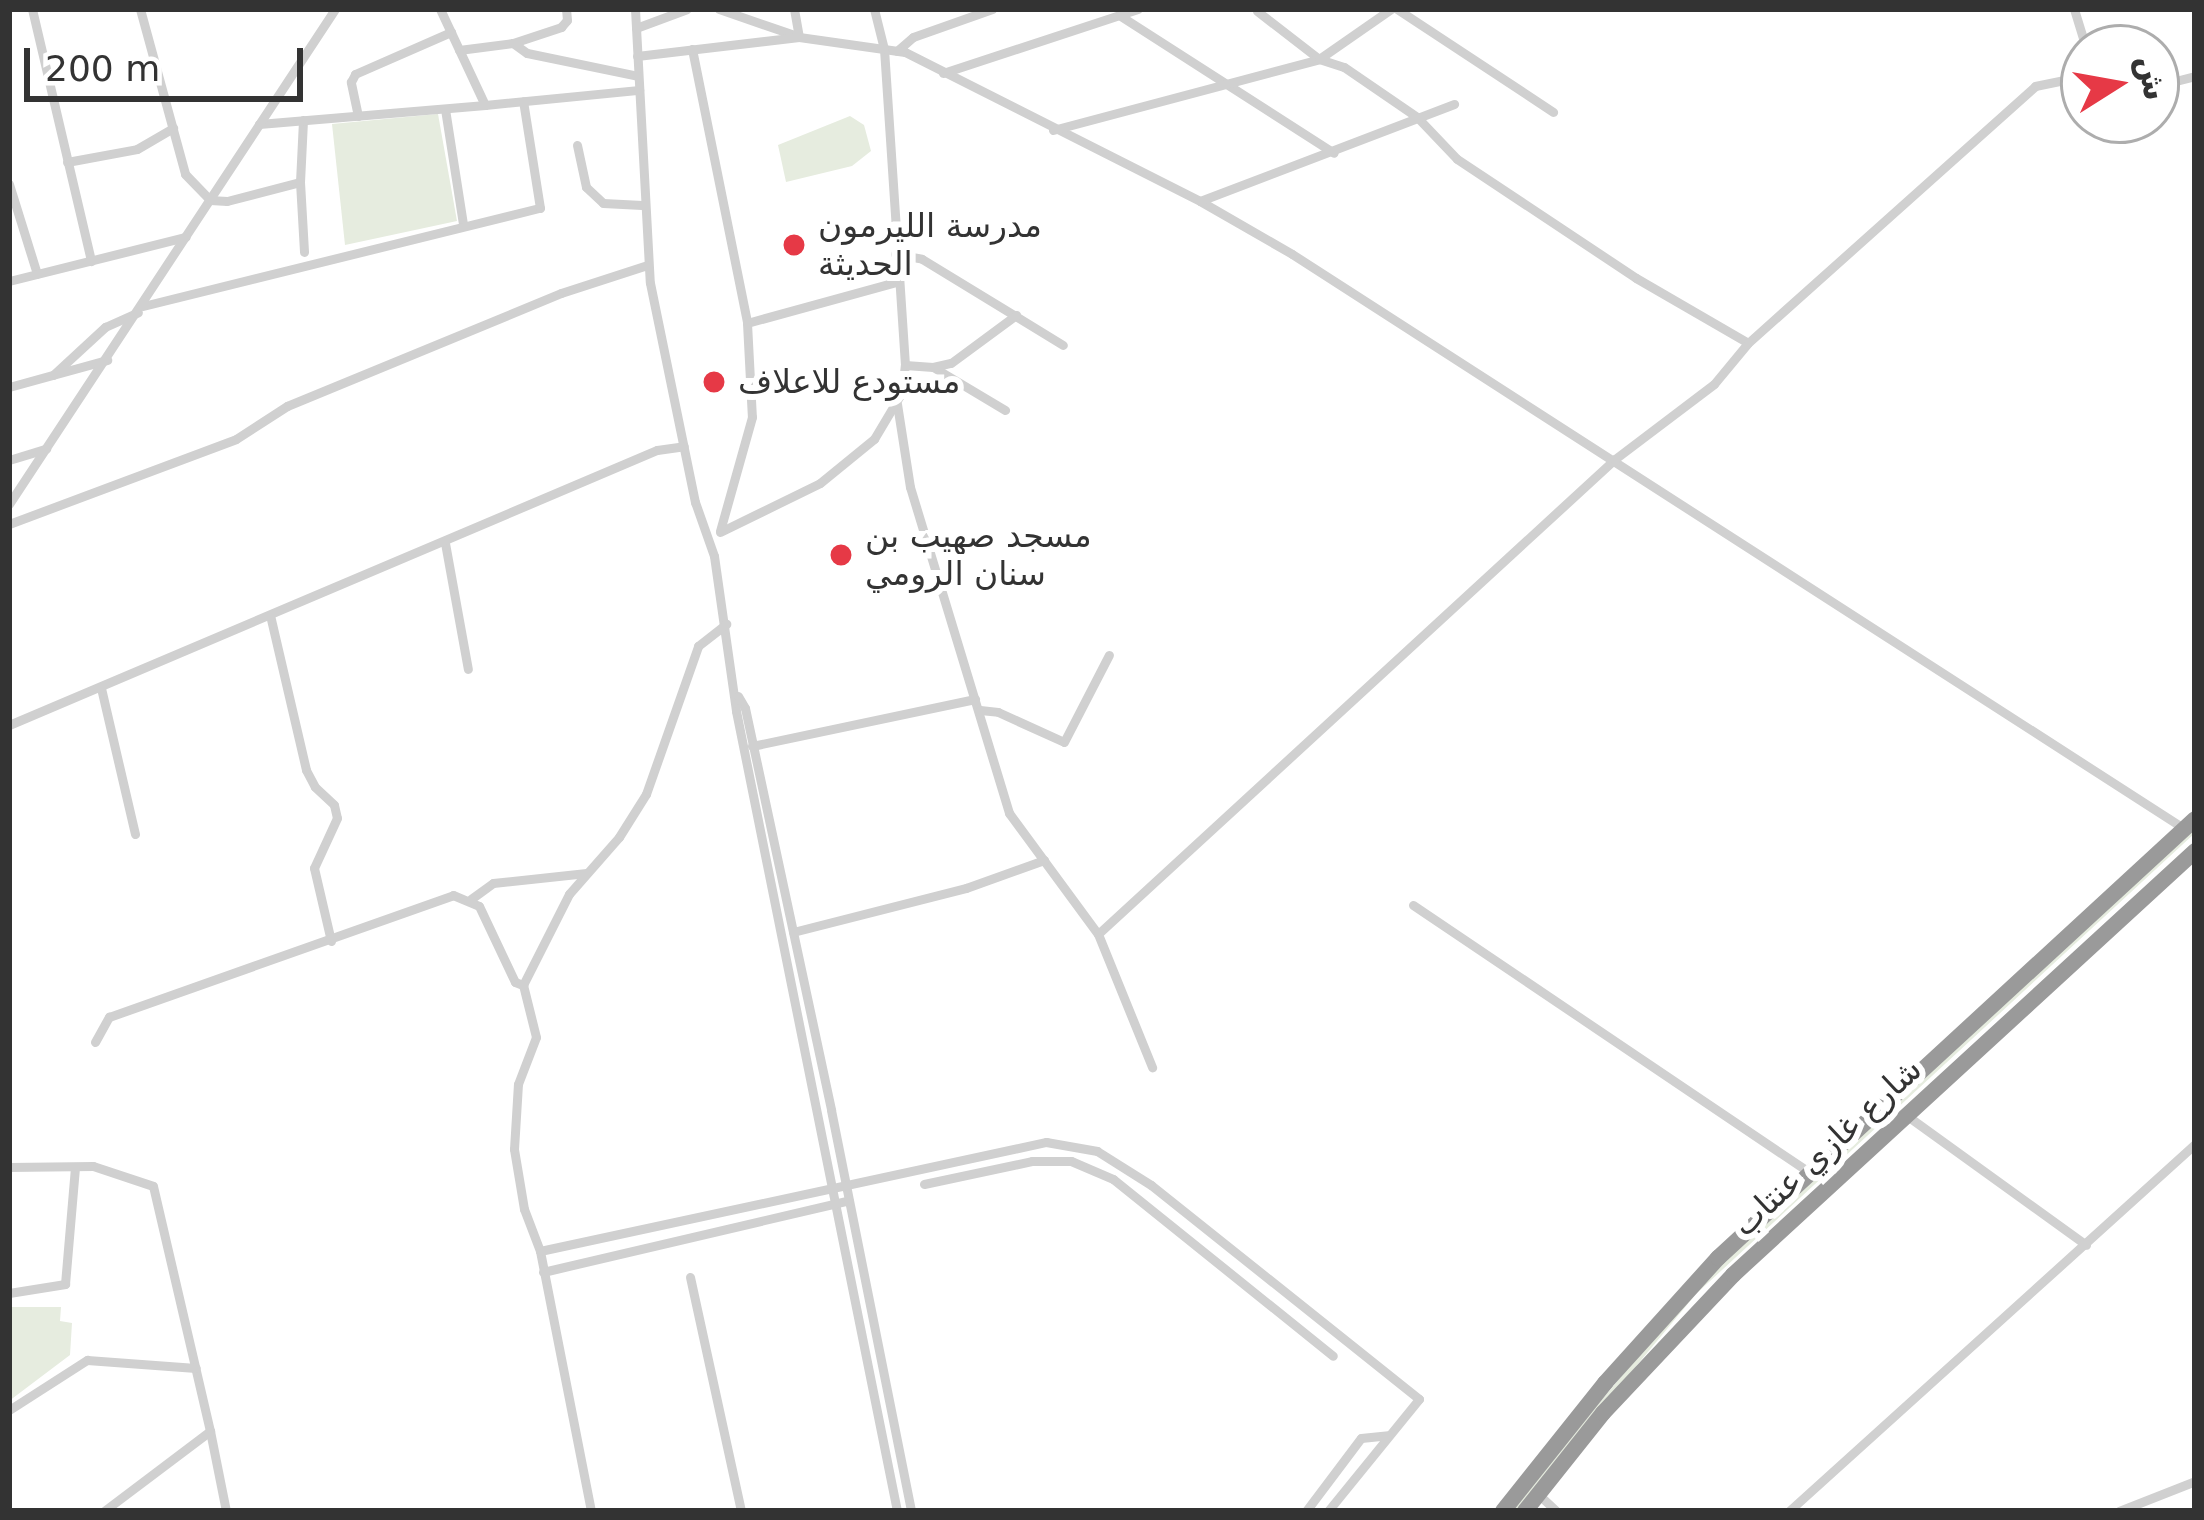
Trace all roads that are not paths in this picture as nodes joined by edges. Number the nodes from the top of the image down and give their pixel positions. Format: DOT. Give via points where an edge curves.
graph roads {
  1 [pos="32,9"];
  2 [pos="140,9"];
  3 [pos="335,9"];
  4 [pos="440,9"];
  5 [pos="566,9"];
  6 [pos="635,9"];
  7 [pos="687,9"];
  8 [pos="706,9"];
  9 [pos="719,9"];
  10 [pos="794,9"];
  11 [pos="874,9"];
  12 [pos="992,9"];
  13 [pos="1138,9"];
  14 [pos="1394,9"];
  15 [pos="1257,11"];
  16 [pos="1119,15"];
  17 [pos="636,28"];
  18 [pos="451,32"];
  19 [pos="799,38"];
  20 [pos="513,43"];
  21 [pos="692,49"];
  22 [pos="884,49"];
  23 [pos="459,50"];
  24 [pos="897,51"];
  25 [pos="638,56"];
  26 [pos="1319,59"];
  27 [pos="944,73"];
  28 [pos="638,76"];
  29 [pos="2060,81"];
  30 [pos="1227,82"];
  31 [pos="639,90"];
  32 [pos="524,101"];
  33 [pos="1454,104"];
  34 [pos="484,105"];
  35 [pos="445,109"];
  36 [pos="1553,112"];
  37 [pos="358,116"];
  38 [pos="1418,117"];
  39 [pos="303,120"];
  40 [pos="259,124"];
  41 [pos="173,128"];
  42 [pos="1053,130"];
  43 [pos="577,145"];
  44 [pos="1334,153"];
  45 [pos="68,162"];
  46 [pos="300,182"];
  47 [pos="9,184"];
  48 [pos="210,200"];
  49 [pos="1200,201"];
  50 [pos="642,205"];
  51 [pos="463,224"];
  52 [pos="186,237"];
  53 [pos="304,252"];
  54 [pos="896,254"];
  55 [pos="91,261"];
  56 [pos="647,265"];
  57 [pos="37,274"];
  58 [pos="9,281"];
  59 [pos="896,282"];
  60 [pos="140,309"];
  61 [pos="1016,315"];
  62 [pos="747,323"];
  63 [pos="1748,343"];
  64 [pos="1063,345"];
  65 [pos="107,360"];
  66 [pos="905,365"];
  67 [pos="933,367"];
  68 [pos="53,375"];
  69 [pos="9,387"];
  70 [pos="897,404"];
  71 [pos="1005,410"];
  72 [pos="684,446"];
  73 [pos="46,449"];
  74 [pos="9,460"];
  75 [pos="1615,460"];
  76 [pos="9,504"];
  77 [pos="9,524"];
  78 [pos="720,532"];
  79 [pos="445,543"];
  80 [pos="710,545"];
  81 [pos="270,616"];
  82 [pos="726,624"];
  83 [pos="1109,655"];
  84 [pos="468,669"];
  85 [pos="101,688"];
  86 [pos="738,696"];
  87 [pos="978,704"];
  88 [pos="9,725"];
  89 [pos="752,746"];
  90 [pos="2190,824"];
  91 [pos="135,834"];
  92 [pos="2195,850"];
  93 [pos="1044,860"];
  94 [pos="586,873"];
  95 [pos="471,898"];
  96 [pos="1413,905"];
  97 [pos="783,914"];
  98 [pos="793,932"];
  99 [pos="1098,934"];
  100 [pos="331,941"];
  101 [pos="523,985"];
  102 [pos="95,1042"];
  103 [pos="1152,1067"];
  104 [pos="1906,1114"];
  105 [pos="2195,1144"];
  106 [pos="998,1152"];
  107 [pos="9,1167"];
  108 [pos="75,1167"];
  109 [pos="1002,1167"];
  110 [pos="1810,1173"];
  111 [pos="845,1183"];
  112 [pos="924,1184"];
  113 [pos="831,1185"];
  114 [pos="849,1200"];
  115 [pos="835,1204"];
  116 [pos="683,1218"];
  117 [pos="688,1238"];
  118 [pos="2086,1244"];
  119 [pos="540,1251"];
  120 [pos="543,1272"];
  121 [pos="691,1277"];
  122 [pos="9,1292"];
  123 [pos="1333,1356"];
  124 [pos="196,1368"];
  125 [pos="880,1395"];
  126 [pos="9,1410"];
  127 [pos="210,1430"];
  128 [pos="1388,1436"];
  129 [pos="902,1472"];
  130 [pos="890,1474"];
  131 [pos="2195,1481"];
  132 [pos="1538,1494"];
  133 [pos="2125,1510"];
  134 [pos="104,1511"];
  135 [pos="226,1511"];
  136 [pos="591,1511"];
  137 [pos="741,1511"];
  138 [pos="897,1511"];
  139 [pos="911,1511"];
  140 [pos="1306,1511"];
  141 [pos="1328,1511"];
  142 [pos="1503,1511"];
  143 [pos="1525,1511"];
  144 [pos="1556,1511"];
  145 [pos="1789,1511"];
  1 -- 45 [label="street"];
  2 -- 41 [label="street"];
  3 -- 40 [label="street"];
  4 -- 18 [label="street"];
  5 -- 20 [label="street" via="561,26"];
  6 -- 17 [label="street"];
  7 -- 17 [label="street"];
  8 -- 9 [label="street"];
  9 -- 19 [label="street"];
  10 -- 19 [label="street"];
  11 -- 22 [label="street"];
  12 -- 24 [label="street" via="913,37"];
  13 -- 16 [label="street"];
  14 -- 26 [label="street"];
  14 -- 36 [label="street"];
  15 -- 26 [label="street"];
  16 -- 27 [label="street"];
  16 -- 30 [label="street"];
  17 -- 25 [label="street"];
  18 -- 23 [label="street"];
  18 -- 37 [label="street" via="352,77"];
  19 -- 21 [label="street"];
  19 -- 22 [label="street"];
  20 -- 23 [label="street"];
  20 -- 28 [label="street"];
  21 -- 25 [label="street"];
  21 -- 62 [label="street"];
  22 -- 24 [label="street"];
  22 -- 54 [label="street"];
  23 -- 34 [label="street"];
  24 -- 27 [label="street"];
  25 -- 28 [label="street"];
  26 -- 30 [label="street"];
  26 -- 38 [label="street"];
  27 -- 42 [label="street"];
  28 -- 31 [label="street"];
  29 -- 63 [label="street" via="2035,86"];
  30 -- 42 [label="street"];
  30 -- 44 [label="street"];
  31 -- 32 [label="street"];
  31 -- 50 [label="street"];
  32 -- 34 [label="street"];
  32 -- 51 [label="street" via="540,208"];
  33 -- 38 [label="street"];
  34 -- 35 [label="street"];
  35 -- 37 [label="street"];
  35 -- 51 [label="street"];
  37 -- 39 [label="street"];
  38 -- 44 [label="street"];
  38 -- 63 [label="street" via="1457,158"];
  39 -- 40 [label="street"];
  39 -- 46 [label="street"];
  40 -- 48 [label="street"];
  41 -- 45 [label="street" via="137,149"];
  41 -- 48 [label="street" via="185,174"];
  42 -- 49 [label="street"];
  43 -- 50 [label="street" via="586,187 603,203"];
  44 -- 49 [label="street"];
  45 -- 55 [label="street"];
  46 -- 48 [label="street"];
  46 -- 53 [label="street"];
  47 -- 57 [label="street"];
  48 -- 52 [label="street"];
  49 -- 75 [label="street"];
  50 -- 56 [label="street"];
  51 -- 60 [label="street"];
  52 -- 55 [label="street"];
  52 -- 60 [label="street"];
  54 -- 59 [label="street"];
  54 -- 61 [label="street" via="922,259"];
  55 -- 57 [label="street"];
  56 -- 72 [label="street"];
  56 -- 77 [label="street" via="287,406 236,439"];
  57 -- 58 [label="street"];
  59 -- 62 [label="street"];
  59 -- 66 [label="street"];
  60 -- 65 [label="street"];
  60 -- 68 [label="street" via="105,327"];
  61 -- 64 [label="street"];
  61 -- 67 [label="street" via="951,363"];
  62 -- 78 [label="street" via="752,417"];
  63 -- 75 [label="street" via="1714,384"];
  65 -- 68 [label="street"];
  65 -- 73 [label="street"];
  66 -- 67 [label="street"];
  66 -- 70 [label="street"];
  67 -- 71 [label="street"];
  68 -- 69 [label="street"];
  70 -- 78 [label="street" via="874,439 820,483"];
  70 -- 87 [label="street" via="910,487"];
  72 -- 79 [label="street"];
  72 -- 80 [label="street"];
  73 -- 74 [label="street"];
  73 -- 76 [label="street"];
  75 -- 90 [label="street"];
  75 -- 99 [label="street"];
  78 -- 80 [label="street"];
  79 -- 81 [label="street"];
  79 -- 84 [label="street"];
  80 -- 82 [label="street"];
  81 -- 85 [label="street"];
  81 -- 100 [label="street" via="306,770 338,818 314,868"];
  82 -- 86 [label="street"];
  82 -- 94 [label="street" via="698,646 646,794"];
  83 -- 87 [label="street" via="1064,742"];
  85 -- 88 [label="street"];
  85 -- 91 [label="street"];
  86 -- 89 [label="street"];
  86 -- 97 [label="street"];
  87 -- 89 [label="street"];
  87 -- 93 [label="street" via="1009,813"];
  89 -- 97 [label="street"];
  90 -- 110 [label="highway"];
  92 -- 104 [label="highway, شارع غازي عنتاب"];
  93 -- 98 [label="street"];
  93 -- 99 [label="street"];
  94 -- 95 [label="street" via="493,884"];
  94 -- 101 [label="street"];
  95 -- 100 [label="street" via="453,895"];
  95 -- 101 [label="street"];
  96 -- 110 [label="street"];
  97 -- 98 [label="street"];
  97 -- 113 [label="street"];
  98 -- 111 [label="street"];
  99 -- 103 [label="street"];
  100 -- 102 [label="street" via="109,1017"];
  101 -- 119 [label="street" via="536,1037 518,1084 514,1149"];
  104 -- 118 [label="street"];
  104 -- 132 [label="highway, شارع غازي عنتاب" via="1733,1275"];
  105 -- 118 [label="street"];
  106 -- 109 [label="street"];
  106 -- 111 [label="street"];
  106 -- 128 [label="street" via="1072,1143 1151,1185 1419,1399"];
  107 -- 108 [label="street"];
  108 -- 122 [label="street" via="64,1284"];
  108 -- 124 [label="street" via="153,1186"];
  109 -- 112 [label="street"];
  109 -- 123 [label="street" via="1071,1161 1113,1179"];
  110 -- 142 [label="highway" via="1718,1258"];
  111 -- 113 [label="street"];
  111 -- 114 [label="street"];
  113 -- 115 [label="street"];
  113 -- 116 [label="street"];
  114 -- 115 [label="street"];
  114 -- 125 [label="street"];
  115 -- 117 [label="street"];
  115 -- 125 [label="street"];
  116 -- 117 [label="street"];
  116 -- 119 [label="street"];
  117 -- 120 [label="street"];
  118 -- 145 [label="street"];
  119 -- 120 [label="street"];
  120 -- 136 [label="street"];
  121 -- 137 [label="street"];
  124 -- 126 [label="street" via="86,1360"];
  124 -- 127 [label="street"];
  125 -- 129 [label="street"];
  125 -- 130 [label="street"];
  127 -- 134 [label="street"];
  127 -- 135 [label="street"];
  128 -- 140 [label="street" via="1361,1438"];
  128 -- 141 [label="street"];
  129 -- 130 [label="street"];
  129 -- 139 [label="street"];
  130 -- 138 [label="street"];
  131 -- 133 [label="street"];
  132 -- 143 [label="highway, شارع غازي عنتاب"];
  132 -- 144 [label="street"];
}
